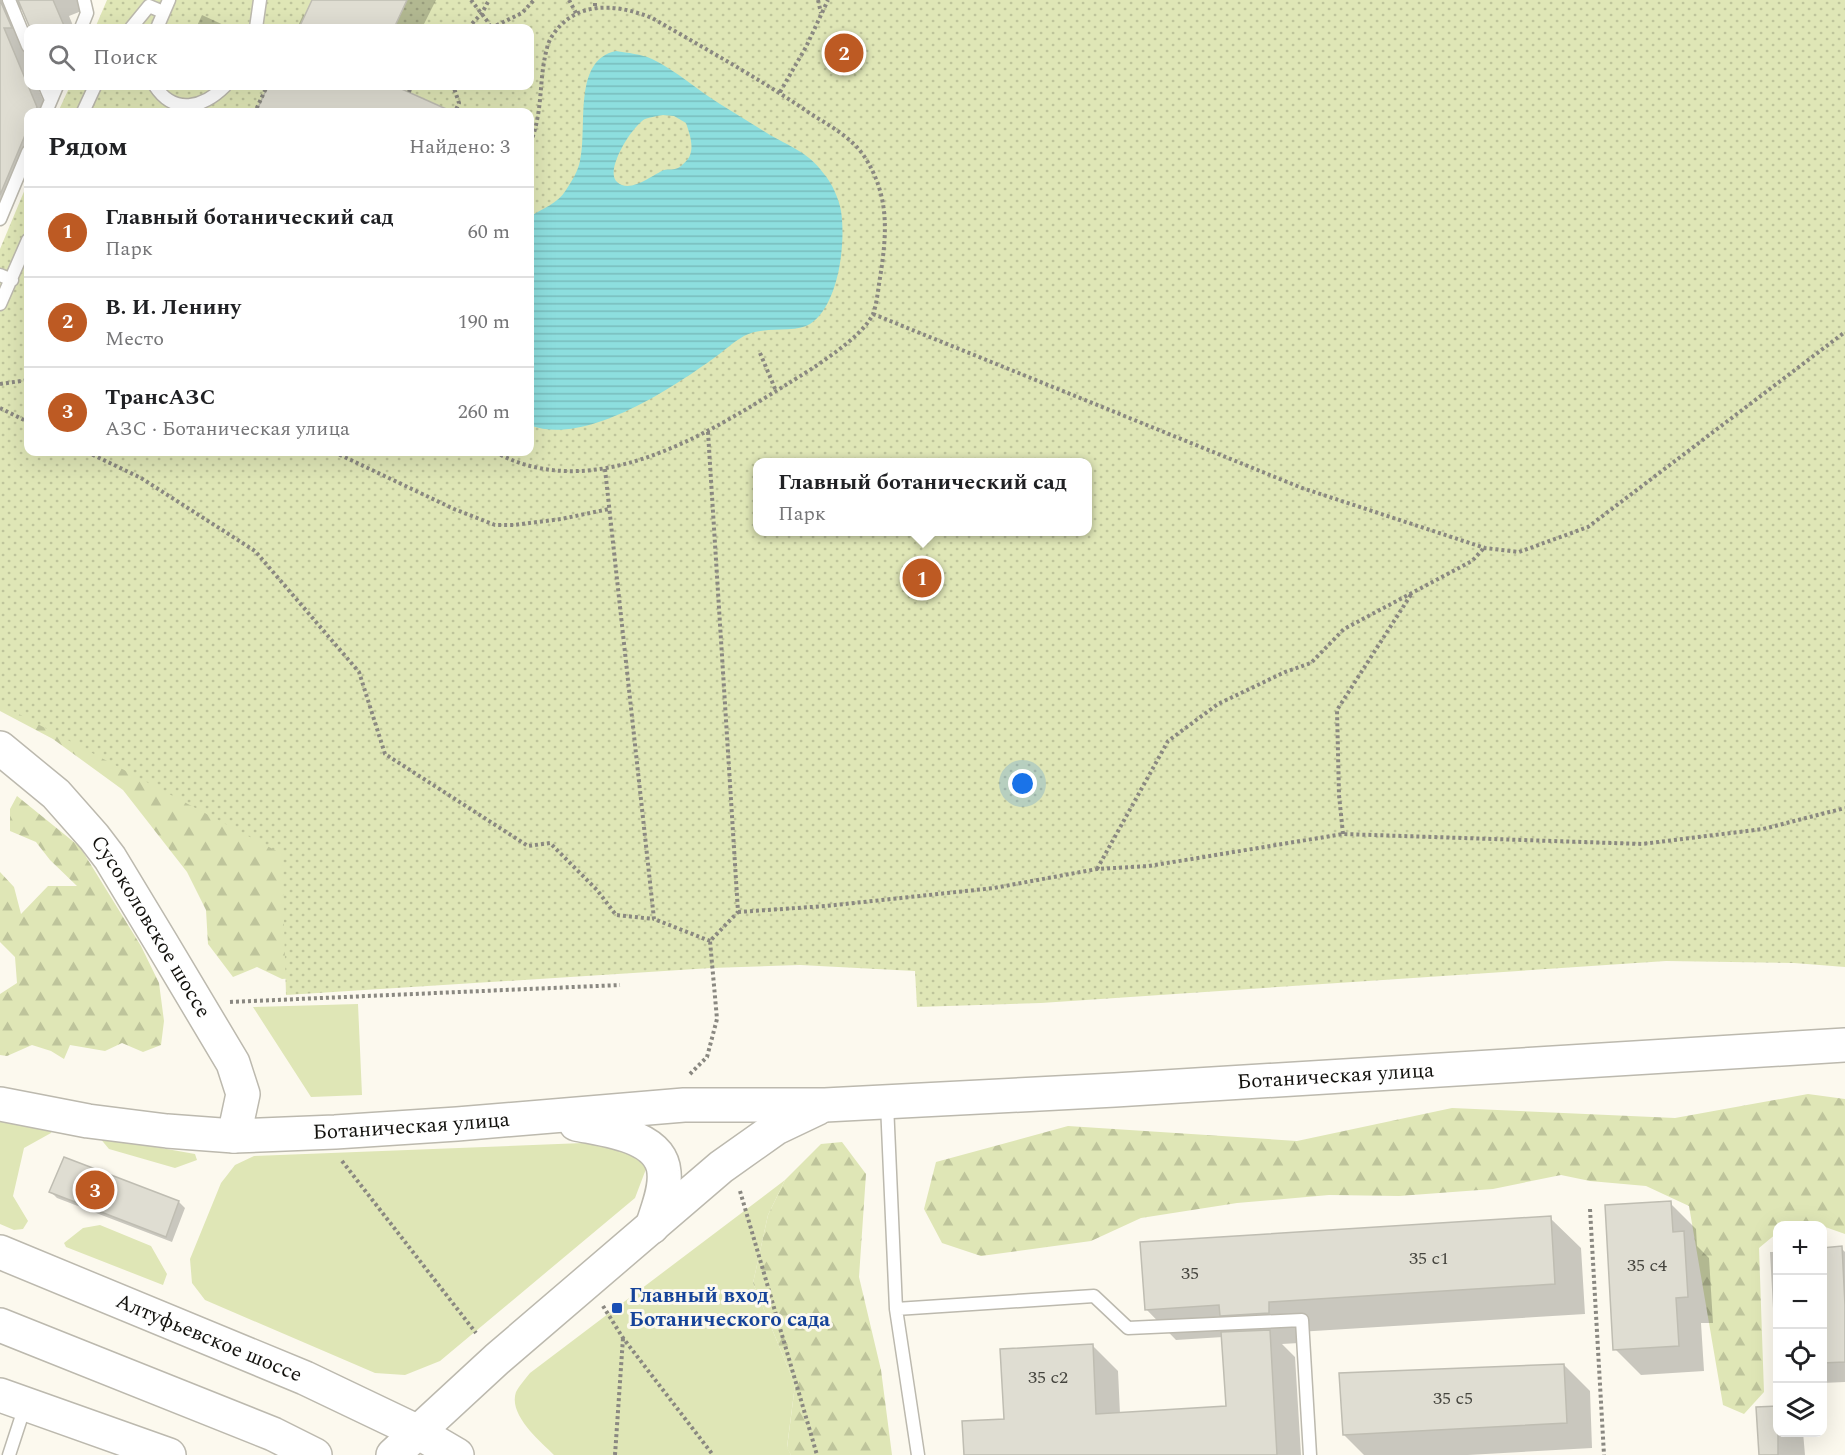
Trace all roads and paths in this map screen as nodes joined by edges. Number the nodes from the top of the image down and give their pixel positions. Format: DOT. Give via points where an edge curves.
graph roads {
  1 [pos="9,0"];
  2 [pos="84,0"];
  3 [pos="169,0"];
  4 [pos="260,0"];
  5 [pos="471,0"];
  6 [pos="489,0"];
  7 [pos="534,0"];
  8 [pos="569,0"];
  9 [pos="595,0"];
  10 [pos="818,0"];
  11 [pos="828,0"];
  12 [pos="595,6"];
  13 [pos="163,12"];
  14 [pos="576,13"];
  15 [pos="482,14"];
  16 [pos="821,14"];
  17 [pos="83,24"];
  18 [pos="134,24"];
  19 [pos="158,24"];
  20 [pos="257,24"];
  21 [pos="472,24"];
  22 [pos="488,24"];
  23 [pos="499,24"];
  24 [pos="24,36"];
  25 [pos="47,90"];
  26 [pos="55,90"];
  27 [pos="93,90"];
  28 [pos="159,90"];
  29 [pos="219,90"];
  30 [pos="265,90"];
  31 [pos="454,90"];
  32 [pos="780,92"];
  33 [pos="51,100"];
  34 [pos="48,108"];
  35 [pos="85,108"];
  36 [pos="257,108"];
  37 [pos="457,108"];
  38 [pos="534,130"];
  39 [pos="24,162"];
  40 [pos="0,219"];
  41 [pos="24,247"];
  42 [pos="6,278"];
  43 [pos="0,304"];
  44 [pos="873,314"];
  45 [pos="1845,332"];
  46 [pos="760,353"];
  47 [pos="24,381"];
  48 [pos="0,384"];
  49 [pos="776,391"];
  50 [pos="0,408"];
  51 [pos="24,421"];
  52 [pos="708,432"];
  53 [pos="95,456"];
  54 [pos="343,456"];
  55 [pos="505,456"];
  56 [pos="605,468"];
  57 [pos="609,509"];
  58 [pos="1485,548"];
  59 [pos="1413,591"];
  60 [pos="0,748"];
  61 [pos="1845,808"];
  62 [pos="1343,834"];
  63 [pos="1097,869"];
  64 [pos="738,912"];
  65 [pos="654,919"];
  66 [pos="710,941"];
  67 [pos="620,985"];
  68 [pos="229,1002"];
  69 [pos="1845,1045"];
  70 [pos="687,1077"];
  71 [pos="887,1101"];
  72 [pos="0,1104"];
  73 [pos="825,1105"];
  74 [pos="548,1118"];
  75 [pos="234,1136"];
  76 [pos="340,1159"];
  77 [pos="739,1190"];
  78 [pos="1590,1209"];
  79 [pos="652,1227"];
  80 [pos="0,1252"];
  81 [pos="602,1305"];
  82 [pos="896,1309"];
  83 [pos="0,1325"];
  84 [pos="476,1333"];
  85 [pos="623,1338"];
  86 [pos="13,1400"];
  87 [pos="416,1431"];
  88 [pos="9,1455"];
  89 [pos="169,1455"];
  90 [pos="315,1455"];
  91 [pos="393,1455"];
  92 [pos="456,1455"];
  93 [pos="615,1455"];
  94 [pos="713,1455"];
  95 [pos="817,1455"];
  96 [pos="918,1455"];
  97 [pos="1310,1455"];
  98 [pos="1604,1455"];
  1 -- 24 [label="lane"];
  2 -- 17 [label="lane" via="87,13"];
  3 -- 13 [label="lane"];
  4 -- 20 [label="lane"];
  5 -- 15 [label="path"];
  6 -- 15 [label="path"];
  7 -- 23 [label="path" via="522,12"];
  8 -- 14 [label="path"];
  9 -- 12 [label="path"];
  10 -- 16 [label="path"];
  11 -- 16 [label="path"];
  12 -- 14 [label="path"];
  12 -- 32 [label="path" via="615,6 652,18"];
  13 -- 18 [label="lane" via="149,6"];
  13 -- 19 [label="lane"];
  14 -- 38 [label="path" via="555,32 548,45"];
  15 -- 21 [label="path"];
  15 -- 22 [label="path"];
  16 -- 32 [label="path"];
  25 -- 33 [label="lane"];
  26 -- 33 [label="lane"];
  27 -- 35 [label="lane"];
  28 -- 29 [label="lane" via="168,100 186,105 204,101"];
  30 -- 36 [label="path"];
  31 -- 37 [label="path"];
  32 -- 44 [label="path" via="847,138 876,178 885,206 885,232"];
  33 -- 34 [label="lane"];
  39 -- 40 [label="lane"];
  41 -- 42 [label="lane"];
  42 -- 43 [label="lane"];
  44 -- 49 [label="path" via="821,363"];
  44 -- 58 [label="path" via="1302,488"];
  45 -- 58 [label="path" via="1588,527 1520,552"];
  46 -- 49 [label="path"];
  47 -- 48 [label="path"];
  49 -- 52 [label="path"];
  50 -- 51 [label="path"];
  52 -- 56 [label="path" via="644,458"];
  52 -- 64 [label="path"];
  53 -- 65 [label="path" via="141,478 255,551 359,672 385,754 528,846 550,843 616,915"];
  54 -- 57 [label="path" via="495,525 561,519"];
  55 -- 56 [label="path" via="544,468"];
  56 -- 57 [label="path"];
  57 -- 65 [label="path"];
  58 -- 59 [label="path" via="1472,561"];
  59 -- 62 [label="path" via="1337,710"];
  59 -- 63 [label="path" via="1344,629 1311,663 1218,704 1168,741"];
  60 -- 75 [label="main road, Сусоколовское шоссе" via="56,794 94,837 162,944 233,1063 243,1094"];
  61 -- 62 [label="path" via="1763,829 1642,844"];
  62 -- 63 [label="path" via="1149,866"];
  63 -- 64 [label="path" via="994,888"];
  64 -- 66 [label="path"];
  65 -- 66 [label="path"];
  66 -- 70 [label="path" via="717,1018 707,1056"];
  67 -- 68 [label="path"];
  69 -- 71 [label="main road, Ботаническая улица"];
  71 -- 73 [label="main road, Ботаническая улица"];
  71 -- 82 [label="lane"];
  72 -- 75 [label="main road, Ботаническая улица" via="88,1121"];
  73 -- 74 [label="main road, Ботаническая улица" via="684,1105"];
  73 -- 79 [label="main road, Ботаническая улица" via="776,1128 730,1160"];
  74 -- 75 [label="main road, Ботаническая улица"];
  74 -- 79 [label="main road" via="639,1139 656,1152 664,1171"];
  76 -- 84 [label="path"];
  77 -- 95 [label="path"];
  78 -- 98 [label="path"];
  79 -- 87 [label="main road, Ботаническая улица"];
  80 -- 87 [label="main road, Алтуфьевское шоссе" via="305,1378"];
  81 -- 85 [label="path"];
  82 -- 96 [label="lane"];
  82 -- 97 [label="lane" via="1094,1296 1128,1328 1302,1320"];
  83 -- 90 [label="main road" via="273,1434"];
  85 -- 93 [label="path"];
  85 -- 94 [label="path"];
  86 -- 88 [label="lane"];
  86 -- 89 [label="main road"];
  87 -- 91 [label="main road, Ботаническая улица"];
  87 -- 92 [label="main road, Алтуфьевское шоссе"];
}
